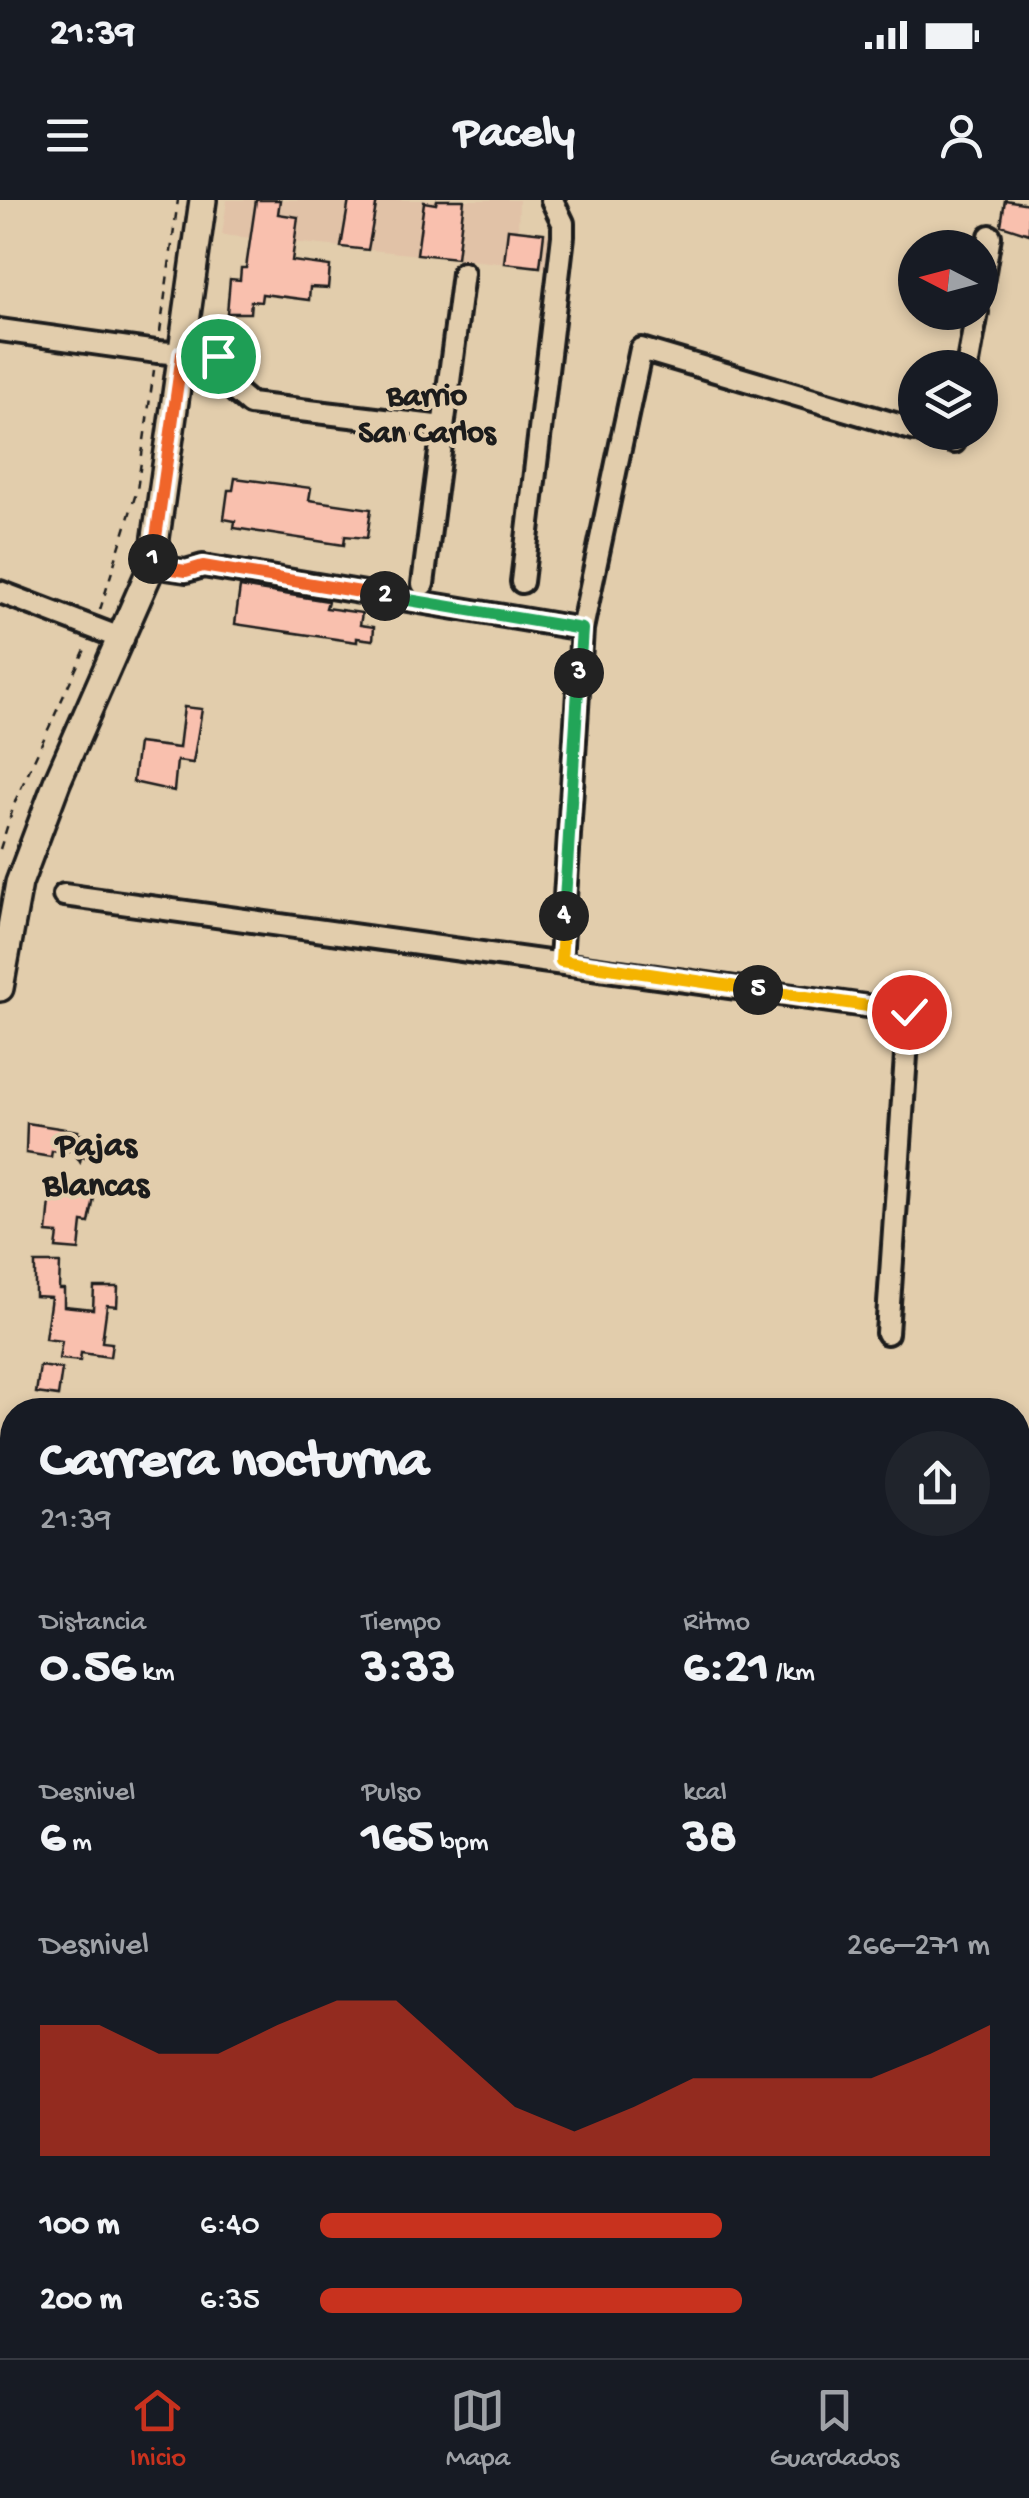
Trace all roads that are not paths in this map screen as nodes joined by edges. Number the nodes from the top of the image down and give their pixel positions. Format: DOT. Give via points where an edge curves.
graph roads {
  1 [pos="203,200"];
  2 [pos="552,200"];
  3 [pos="463,273"];
  4 [pos="0,330"];
  5 [pos="170,353"];
  6 [pos="898,425"];
  7 [pos="443,427"];
  8 [pos="152,566"];
  9 [pos="522,582"];
  10 [pos="423,584"];
  11 [pos="0,592"];
  12 [pos="582,629"];
  13 [pos="123,639"];
  14 [pos="64,894"];
  15 [pos="561,961"];
  16 [pos="0,988"];
  17 [pos="887,1333"];
  1 -- 5 [label="main road"];
  2 -- 9 [label="street" via="563,236"];
  3 -- 7 [label="street"];
  4 -- 5 [label="street"];
  5 -- 7 [label="street" via="226,358 238,396 250,404"];
  5 -- 8 [label="main road"];
  6 -- 12 [label="street" via="640,349"];
  7 -- 10 [label="street"];
  8 -- 12 [label="street" via="203,566"];
  8 -- 13 [label="main road"];
  11 -- 13 [label="street"];
  12 -- 15 [label="street"];
  13 -- 16 [label="main road" via="19,882"];
  14 -- 15 [label="street"];
  15 -- 17 [label="street" via="909,1012"];
}
